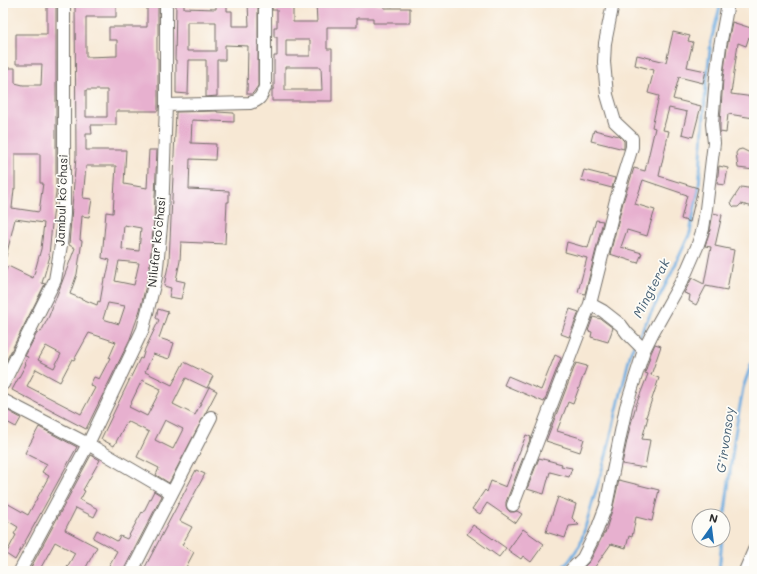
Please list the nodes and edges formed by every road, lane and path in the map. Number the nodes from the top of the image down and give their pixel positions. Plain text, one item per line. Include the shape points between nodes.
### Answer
1 (64, 3) edge
2 (166, 3) edge
3 (265, 3) edge
4 (613, 3) edge
5 (728, 3) edge
6 (166, 105) junction
7 (590, 304) junction
8 (641, 347) junction
9 (3, 384) edge
10 (3, 400) edge
11 (211, 417) dead end
12 (88, 444) junction
13 (172, 493) junction
14 (513, 505) dead end
15 (754, 550) edge
16 (20, 571) edge
17 (132, 571) edge
18 (570, 571) edge
19 (745, 571) edge

1 - 9 street, Jambul koʻchasi via 64,214 61,245 55,280
2 - 6 street, Nilufar koʻchasi
3 - 6 street via 265,87 258,101
4 - 7 street via 605,43 607,94 615,122 632,138 632,148
5 - 8 street via 716,77 712,124 714,143 703,229 684,277 653,332
6 - 12 street, Nilufar koʻchasi via 162,216 156,277 143,329
7 - 8 street via 621,325
7 - 14 street
8 - 18 street via 606,506 584,558
10 - 12 street
11 - 13 street
12 - 13 street
12 - 16 street, Nilufar koʻchasi
13 - 17 street
15 - 19 street

